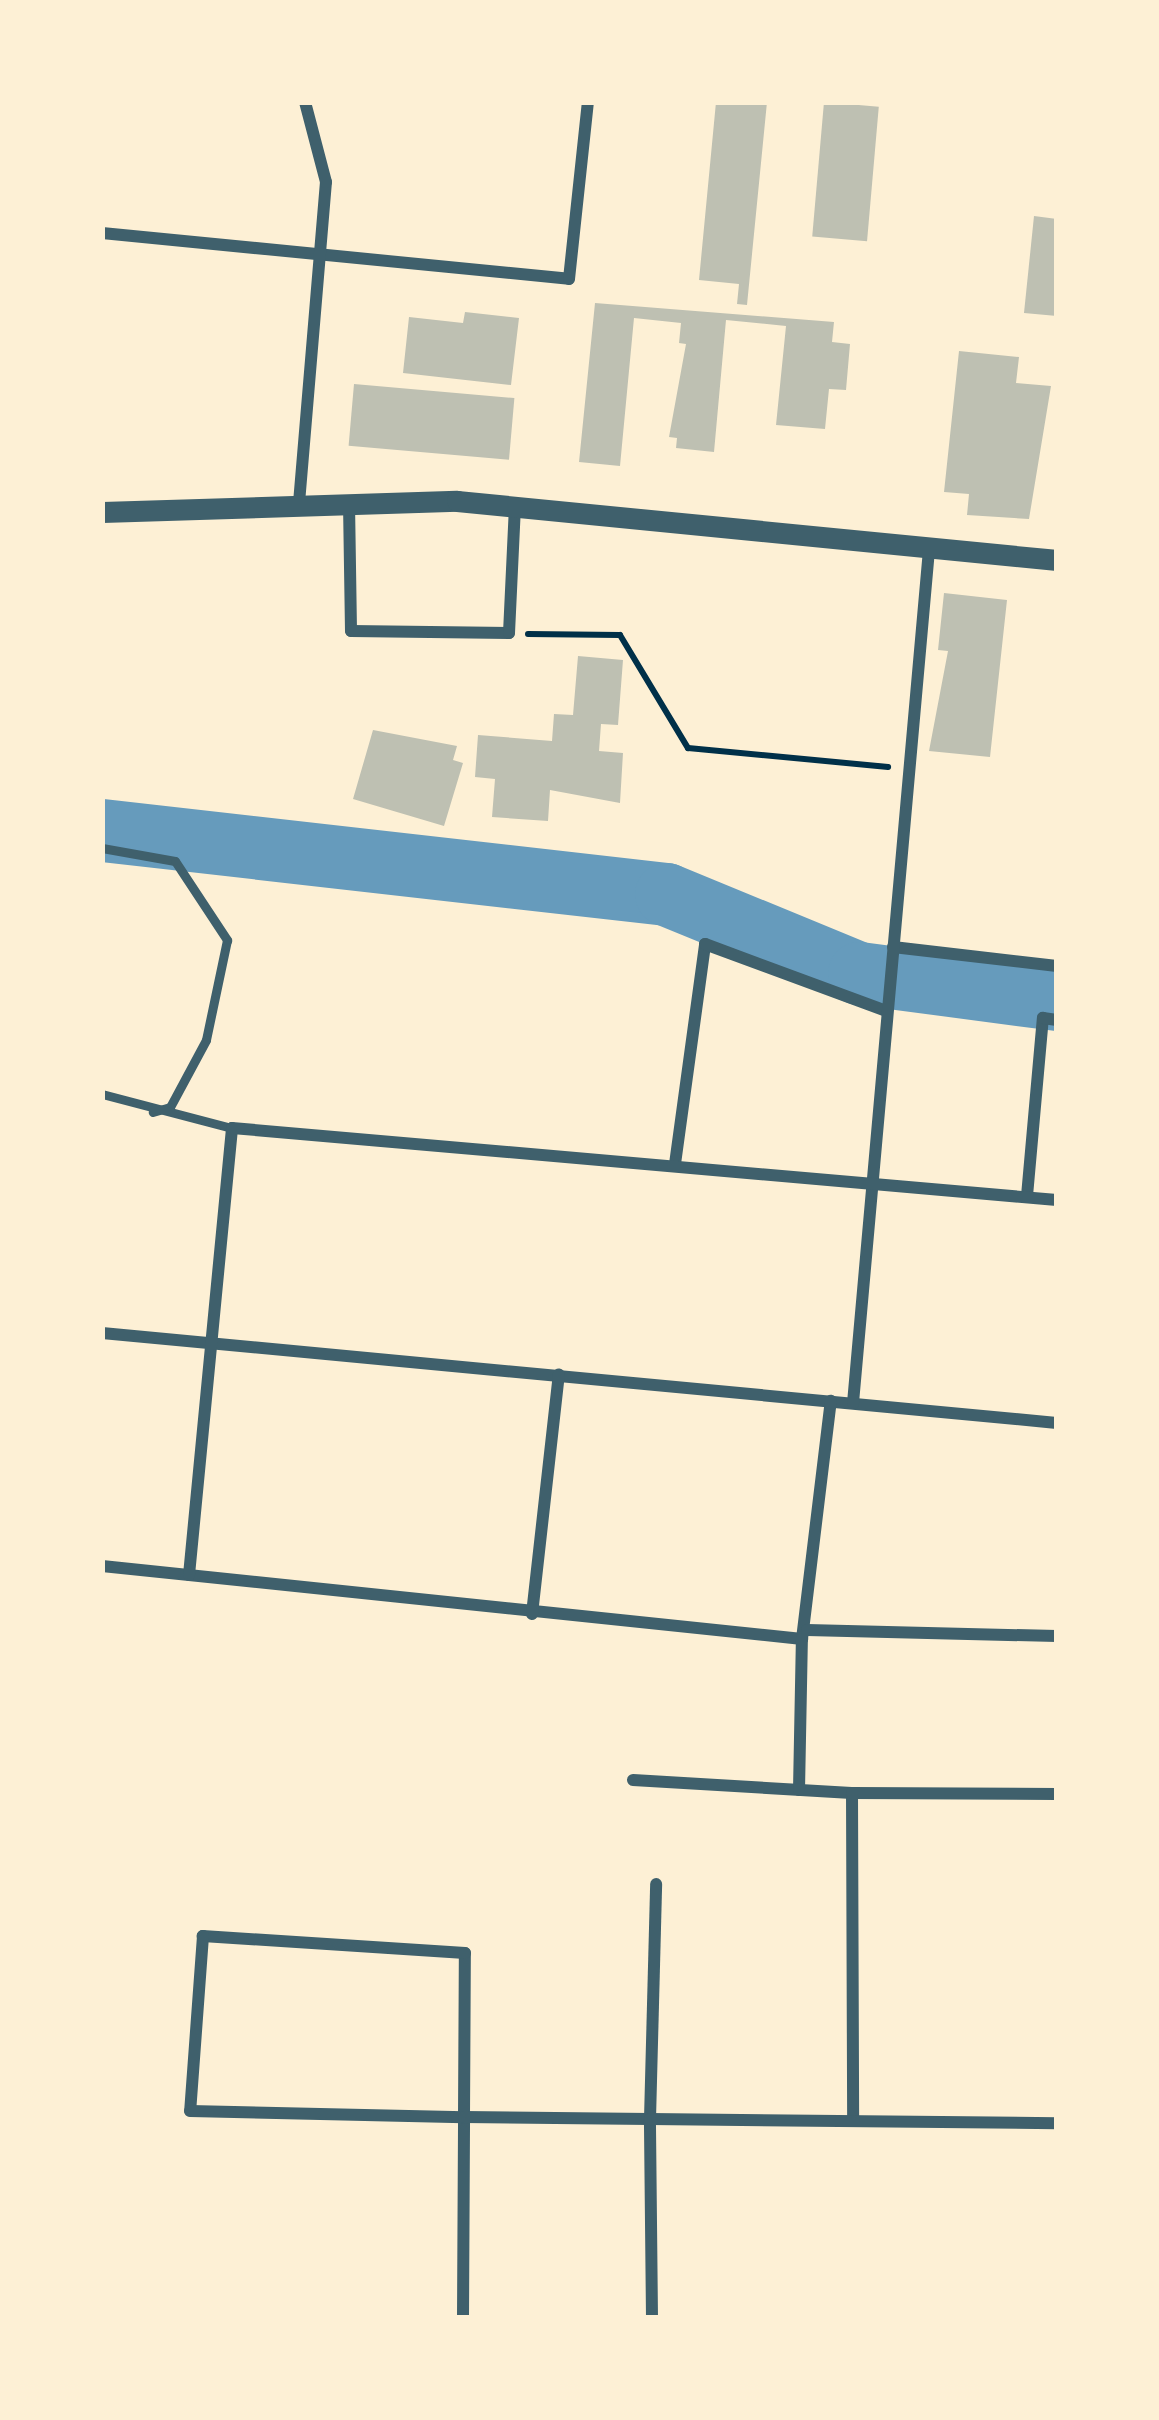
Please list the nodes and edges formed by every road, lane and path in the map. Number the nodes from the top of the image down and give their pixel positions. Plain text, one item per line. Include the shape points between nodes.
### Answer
1 (305, 102) edge
2 (588, 102) edge
3 (102, 233) edge
4 (324, 253) junction
5 (299, 503) junction
6 (349, 503) junction
7 (515, 507) junction
8 (102, 512) edge
9 (928, 549) junction
10 (1057, 560) edge
11 (509, 633) junction
12 (909, 770) junction
13 (102, 848) edge
14 (892, 954) junction
15 (1057, 966) edge
16 (886, 1011) junction
17 (1057, 1020) edge
18 (102, 1094) edge
19 (153, 1112) junction
20 (232, 1128) junction
21 (675, 1164) junction
22 (872, 1180) junction
23 (1027, 1196) junction
24 (1057, 1200) edge
25 (102, 1333) edge
26 (214, 1344) junction
27 (559, 1375) junction
28 (831, 1400) junction
29 (853, 1403) junction
30 (1057, 1423) edge
31 (102, 1566) edge
32 (189, 1575) junction
33 (532, 1614) junction
34 (805, 1634) junction
35 (1057, 1636) edge
36 (632, 1780) dead end
37 (799, 1790) junction
38 (852, 1793) junction
39 (1057, 1794) edge
40 (656, 1884) dead end
41 (464, 2117) junction
42 (650, 2119) junction
43 (853, 2121) junction
44 (1057, 2123) edge
45 (463, 2318) edge
46 (652, 2318) edge

1 - 4 street via 326,182
2 - 4 street via 569,279
3 - 4 street
4 - 5 street
5 - 6 street
5 - 8 street
6 - 7 street
6 - 11 street via 351,631
7 - 9 street
7 - 11 street
9 - 10 street
9 - 12 street
11 - 12 path via 620,635 688,748
12 - 14 street
13 - 19 lane via 175,861 227,940 206,1040 170,1107
14 - 15 street
14 - 16 street
16 - 21 street via 705,944
16 - 22 street
17 - 23 street via 1043,1018
18 - 19 lane
19 - 20 lane
20 - 21 street
20 - 26 street
21 - 22 street
22 - 23 street
22 - 29 street
23 - 24 street
25 - 26 street
26 - 27 street
26 - 32 street
27 - 28 street
27 - 33 street
28 - 29 street
28 - 34 street
29 - 30 street
31 - 32 street
32 - 33 street
33 - 34 street
34 - 35 street
34 - 37 street
36 - 37 street
37 - 38 street
38 - 39 street
38 - 43 street
40 - 42 street
41 - 41 street via 465,1953 203,1936 190,2111
41 - 42 street
41 - 45 street
42 - 43 street
42 - 46 street
43 - 44 street

